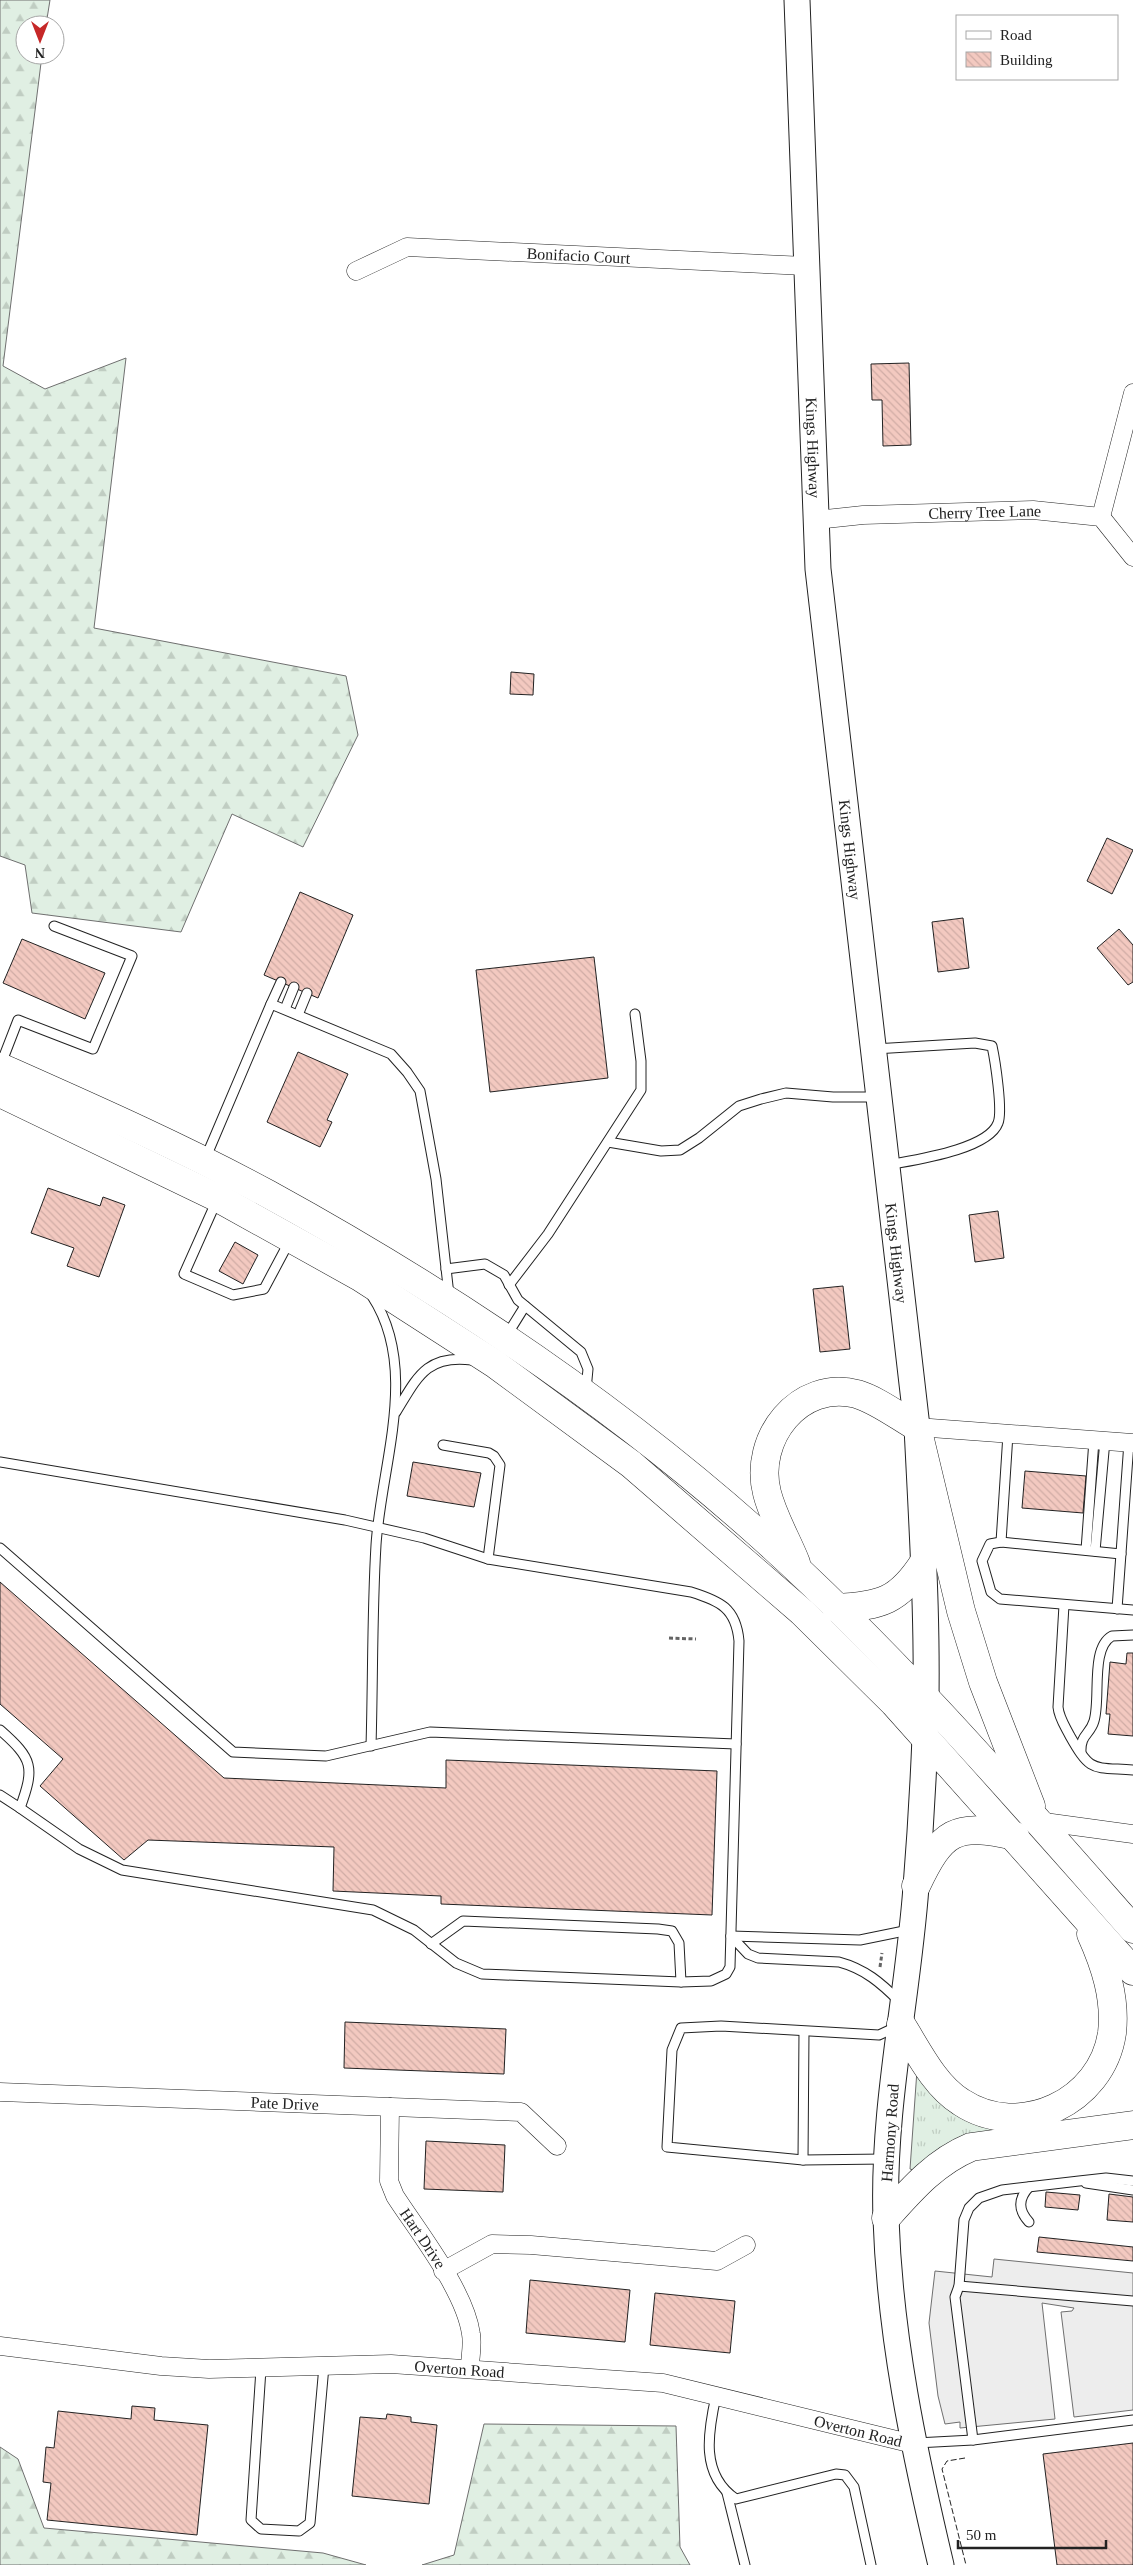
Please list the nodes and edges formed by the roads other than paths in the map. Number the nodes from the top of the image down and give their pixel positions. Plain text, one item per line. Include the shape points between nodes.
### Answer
1 (796, 0) edge
2 (806, 266) junction
3 (356, 271) dead end
4 (1133, 393) edge
5 (1101, 517) junction
6 (816, 520) junction
7 (1133, 557) edge
8 (54, 926) dead end
9 (281, 982) dead end
10 (294, 988) dead end
11 (307, 993) dead end
12 (272, 1004) junction
13 (285, 1009) junction
14 (635, 1014) dead end
15 (298, 1015) junction
16 (874, 1049) junction
17 (0, 1067) edge
18 (880, 1097) junction
19 (3, 1099) edge
20 (608, 1142) junction
21 (888, 1165) junction
22 (198, 1173) junction
23 (218, 1198) junction
24 (292, 1237) junction
25 (446, 1269) junction
26 (360, 1277) junction
27 (509, 1284) junction
28 (450, 1300) junction
29 (525, 1306) junction
30 (506, 1338) junction
31 (495, 1364) junction
32 (586, 1395) junction
33 (395, 1412) junction
34 (917, 1427) junction
35 (1008, 1434) junction
36 (1100, 1440) junction
37 (1131, 1443) edge
38 (443, 1445) dead end
39 (0, 1462) edge
40 (378, 1526) junction
41 (1001, 1542) junction
42 (0, 1548) edge
43 (1090, 1550) junction
44 (1121, 1554) junction
45 (488, 1559) junction
46 (924, 1562) junction
47 (801, 1574) junction
48 (1064, 1604) junction
49 (836, 1608) junction
50 (1117, 1609) junction
51 (1133, 1610) edge
52 (1133, 1635) edge
53 (925, 1698) junction
54 (0, 1730) edge
55 (925, 1738) junction
56 (736, 1744) junction
57 (371, 1746) junction
58 (1084, 1760) junction
59 (1133, 1770) edge
60 (0, 1795) edge
61 (20, 1808) junction
62 (1037, 1821) junction
63 (1133, 1834) edge
64 (1015, 1836) junction
65 (916, 1886) junction
66 (1080, 1912) junction
67 (912, 1929) junction
68 (1133, 1929) edge
69 (731, 1936) junction
70 (431, 1944) junction
71 (1133, 1971) edge
72 (680, 1982) junction
73 (902, 2015) junction
74 (804, 2032) junction
75 (0, 2092) edge
76 (390, 2107) junction
77 (1133, 2125) edge
78 (557, 2146) dead end
79 (886, 2159) junction
80 (803, 2160) junction
81 (1133, 2180) edge
82 (1079, 2181) junction
83 (1029, 2187) junction
84 (1133, 2190) edge
85 (886, 2218) junction
86 (1029, 2222) dead end
87 (746, 2245) dead end
88 (443, 2271) junction
89 (959, 2286) junction
90 (1133, 2301) edge
91 (0, 2346) edge
92 (324, 2366) junction
93 (470, 2368) junction
94 (261, 2369) junction
95 (716, 2396) junction
96 (1133, 2420) edge
97 (973, 2440) junction
98 (913, 2444) junction
99 (727, 2494) junction
100 (745, 2565) edge
101 (871, 2565) edge
102 (941, 2565) edge

1 - 2 street, Kings Highway
2 - 3 street, Bonifacio Court via 408,247
2 - 6 street, Kings Highway
4 - 5 street
5 - 6 street, Cherry Tree Lane via 1033,510 863,515
5 - 7 street
6 - 16 street, Kings Highway via 824,630
8 - 17 lane via 132,956 93,1050 18,1020
9 - 12 lane
10 - 13 lane
11 - 15 lane
12 - 13 lane
12 - 22 lane
13 - 15 lane
14 - 20 lane via 641,1090
15 - 25 lane via 391,1054 420,1091 436,1179
16 - 18 street, Kings Highway
16 - 21 lane via 975,1043 992,1046 996,1067 998,1123 992,1132 952,1152
17 - 22 highway
18 - 20 lane via 786,1093 761,1099 740,1106 680,1150 661,1151
18 - 21 street, Kings Highway
19 - 22 highway
20 - 27 lane via 548,1234
21 - 34 street, Kings Highway
22 - 23 highway
22 - 28 highway via 268,1194
23 - 24 highway
23 - 24 lane via 184,1274 233,1295 264,1289
24 - 26 highway
25 - 27 lane via 485,1264 504,1275
25 - 28 lane
26 - 31 highway
26 - 33 lane via 380,1308 391,1336
27 - 29 lane
28 - 30 highway
29 - 30 lane
29 - 32 lane via 581,1352 588,1369
30 - 32 highway
31 - 33 lane via 449,1359 435,1363 418,1376
31 - 55 highway via 631,1464 802,1612
32 - 47 highway via 760,1535
33 - 40 lane
34 - 35 street
34 - 46 street, Kings Highway
34 - 47 highway via 862,1396 839,1392 824,1393 806,1400 791,1410 778,1425 770,1441 764,1468 767,1492
34 - 62 highway via 961,1611
35 - 36 street
35 - 41 lane
36 - 37 street
36 - 43 lane
37 - 44 lane
38 - 45 lane via 489,1453 500,1465
39 - 40 lane
40 - 45 lane
40 - 57 lane
41 - 43 lane
41 - 48 lane via 990,1544 982,1561 995,1597
42 - 57 lane via 233,1752 326,1756
43 - 44 lane
44 - 50 lane
45 - 56 lane via 691,1592 720,1602 738,1629
46 - 49 highway via 908,1585 891,1599 876,1604
46 - 53 street, Kings Highway
47 - 49 highway
48 - 50 lane
48 - 58 lane via 1058,1713
49 - 53 highway
50 - 51 lane
52 - 58 lane via 1112,1636 1102,1646 1094,1721 1082,1740
53 - 55 street, Harmony Road
53 - 62 highway
54 - 61 lane via 28,1760 28,1787
55 - 64 highway
55 - 65 street, Harmony Road
56 - 57 lane via 430,1732
56 - 69 lane
58 - 59 lane via 1097,1768
60 - 61 lane
61 - 70 lane via 79,1849 122,1870 373,1910 414,1930
62 - 63 street
62 - 68 highway
64 - 65 highway via 975,1829 951,1837 931,1855
64 - 66 highway
65 - 67 street, Harmony Road
66 - 71 highway
66 - 73 highway via 1108,1978 1112,2031 1104,2062 1092,2080 1060,2107 1040,2115 1018,2118 981,2113 960,2102 940,2084
67 - 69 lane via 860,1940
67 - 73 street, Harmony Road
69 - 72 lane via 730,1967 726,1974 711,1981
69 - 73 lane via 748,1954 758,1958 851,1965 879,1981
70 - 72 lane via 456,1963 482,1974
70 - 72 lane via 463,1921 658,1929 672,1932 679,1943
73 - 74 lane via 879,2035
73 - 79 street, Harmony Road
74 - 80 lane
74 - 80 lane via 721,2026 681,2028 672,2050 668,2148
75 - 76 street, Pate Drive
76 - 78 street, Pate Drive via 521,2112
76 - 88 street, Hart Drive via 389,2181 395,2196
77 - 85 highway via 971,2147 953,2155 921,2180
79 - 80 lane
79 - 85 street, Harmony Road
81 - 82 lane
82 - 83 lane
82 - 84 lane
83 - 86 lane via 1020,2205
83 - 89 lane via 994,2192 979,2198 969,2208 964,2220
85 - 98 street, Harmony Road via 898,2353
87 - 88 street via 717,2261 492,2244
88 - 93 street, Hart Drive via 465,2311 472,2335
89 - 90 lane
89 - 97 lane via 955,2297
91 - 94 street, Overton Road via 161,2366
92 - 93 street, Overton Road via 391,2364
92 - 94 street, Overton Road
92 - 94 lane via 310,2523 299,2530 261,2529 251,2520
93 - 95 street, Overton Road via 663,2383
95 - 98 street, Overton Road
95 - 99 lane via 707,2448 709,2459
96 - 97 lane
97 - 98 lane
98 - 102 street, Harmony Road
99 - 100 lane
99 - 101 lane via 736,2499 836,2474 845,2475 854,2487

